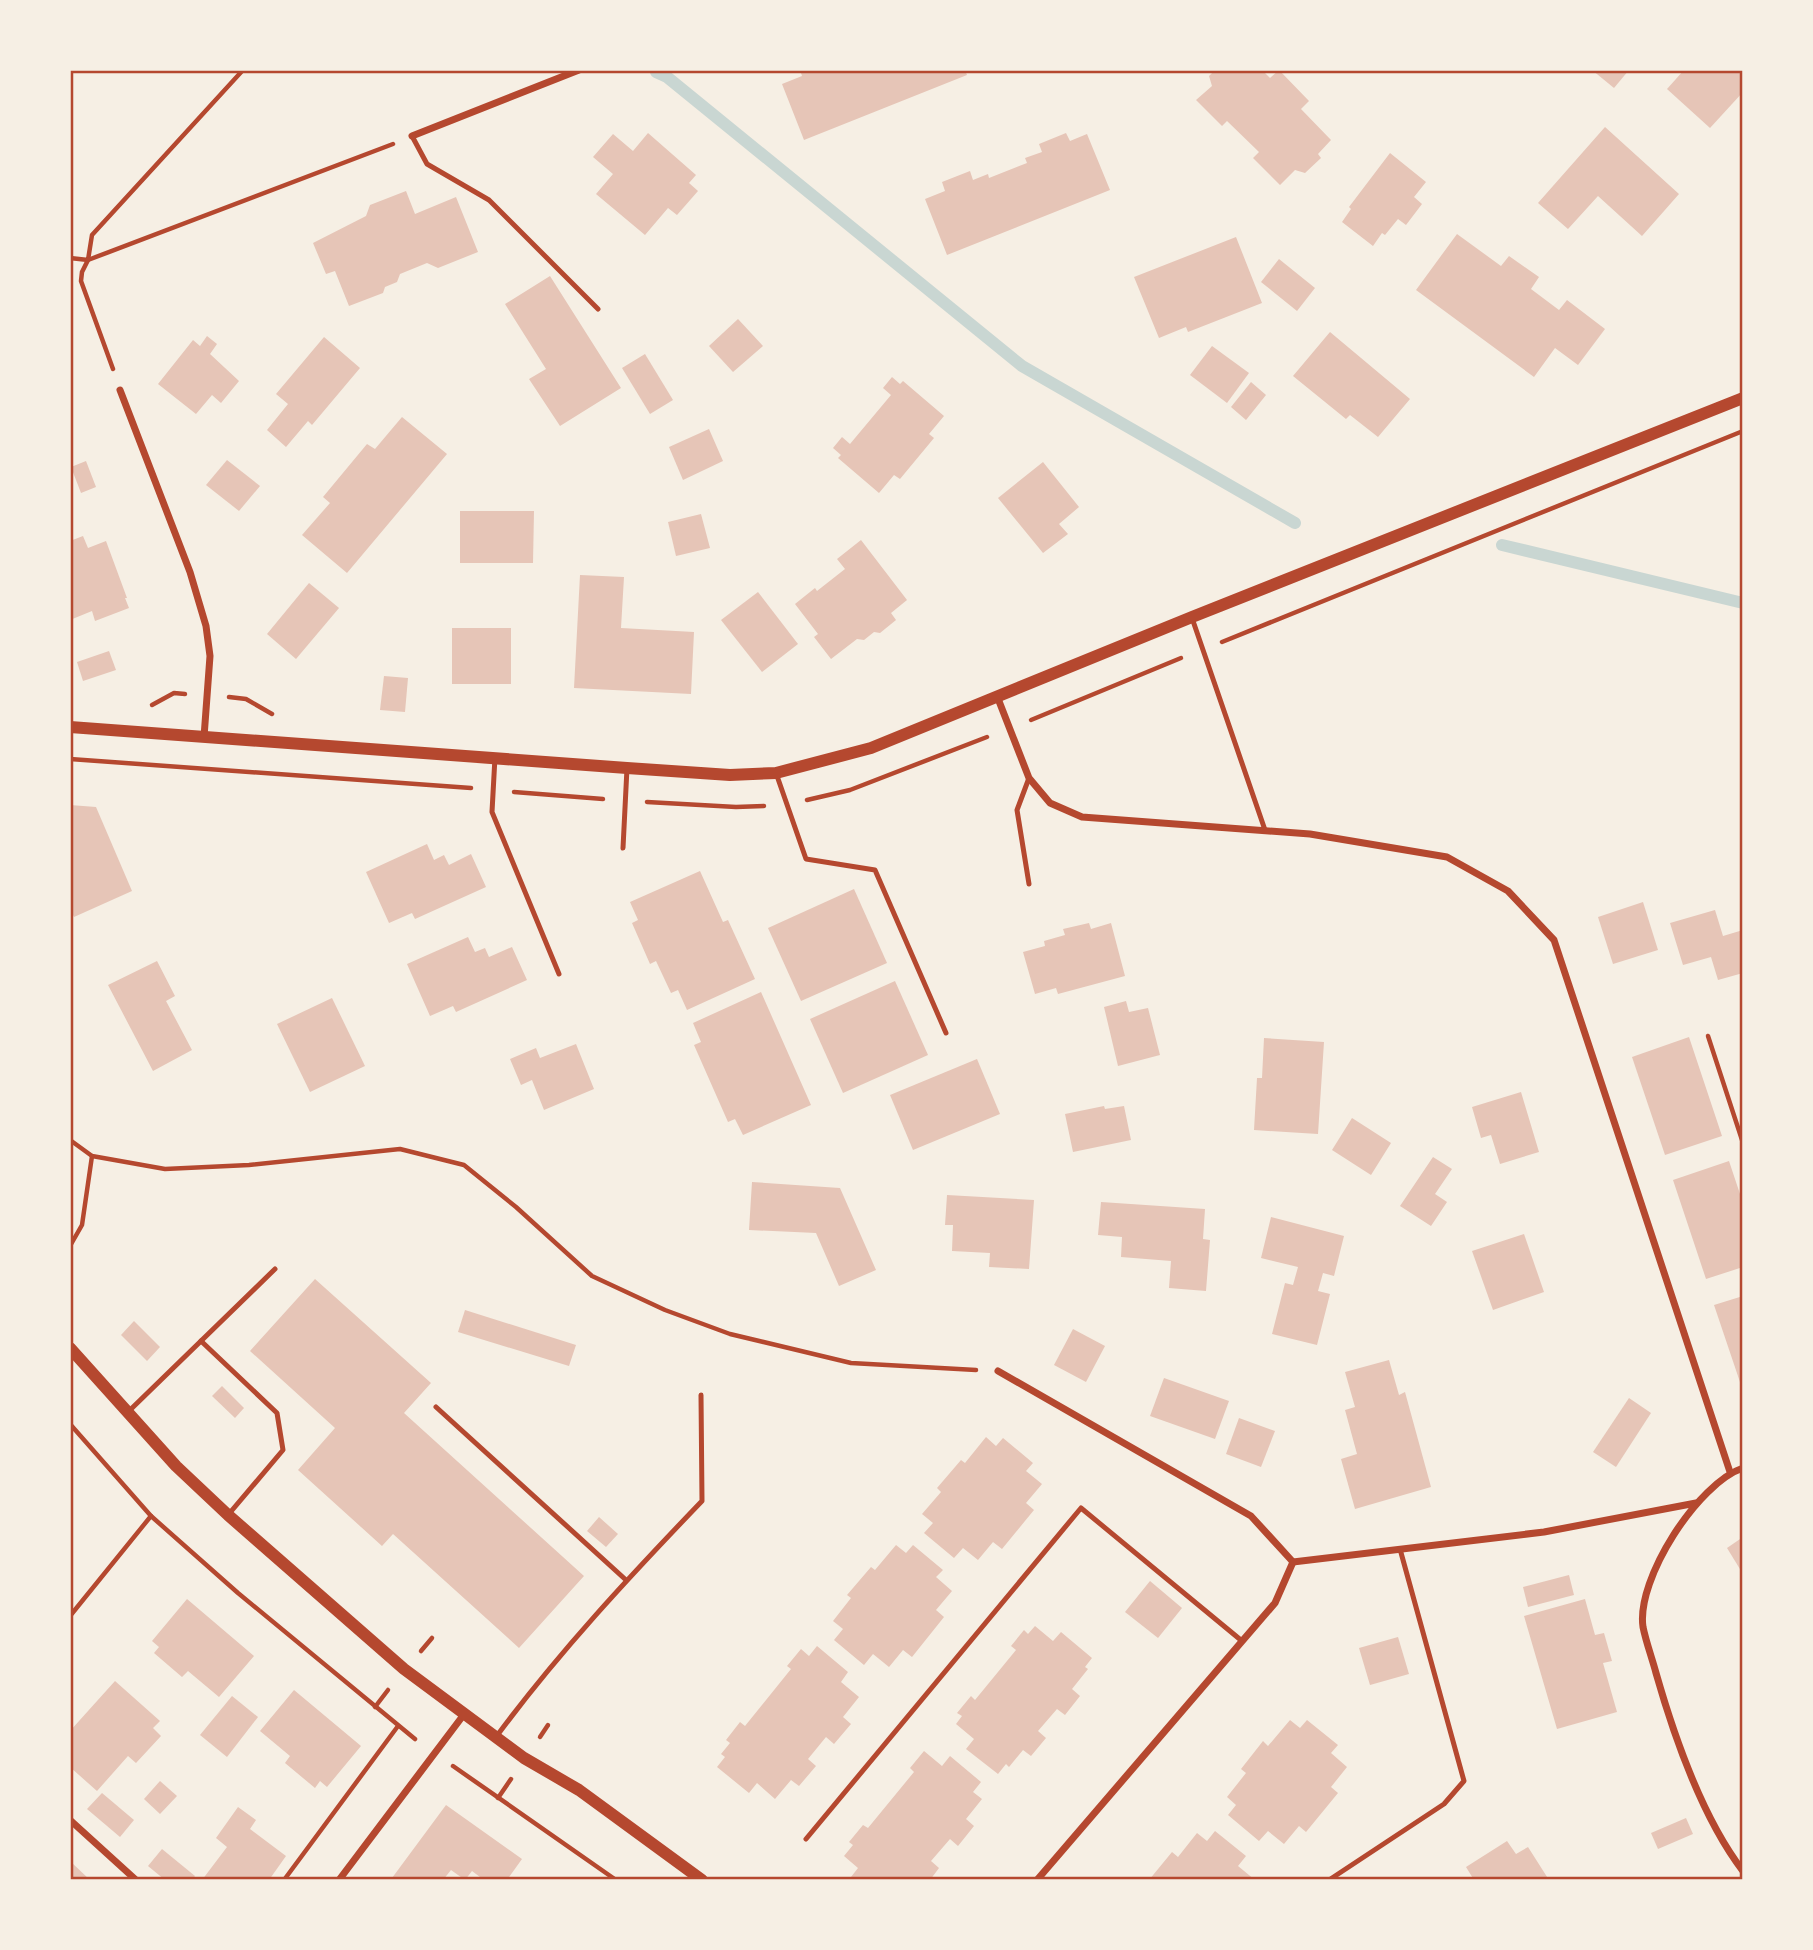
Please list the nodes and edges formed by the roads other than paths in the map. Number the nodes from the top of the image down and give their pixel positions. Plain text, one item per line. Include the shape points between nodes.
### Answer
1 (579, 70) edge
2 (412, 136) joint
3 (598, 309) dead end
4 (120, 390) road end
5 (1743, 398) edge
6 (1192, 617) junction
7 (997, 696) junction
8 (70, 727) edge
9 (204, 737) junction
10 (495, 757) junction
11 (627, 768) junction
12 (776, 773) junction
13 (1029, 778) junction
14 (1265, 830) junction
15 (623, 848) dead end
16 (1029, 884) dead end
17 (559, 974) dead end
18 (946, 1032) dead end
19 (275, 1269) dead end
20 (201, 1340) junction
21 (70, 1348) edge
22 (998, 1371) road end
23 (701, 1395) dead end
24 (436, 1407) dead end
25 (127, 1413) junction
26 (1743, 1468) edge
27 (1730, 1472) junction
28 (1696, 1503) junction
29 (228, 1515) junction
30 (1400, 1549) junction
31 (1293, 1562) junction
32 (626, 1580) junction
33 (1242, 1642) junction
34 (465, 1713) junction
35 (496, 1737) junction
36 (70, 1820) edge
37 (806, 1839) dead end
38 (1743, 1871) edge
39 (136, 1880) edge
40 (340, 1880) edge
41 (702, 1880) edge
42 (1037, 1880) edge
43 (1329, 1880) edge

1 - 2 street
2 - 3 lane via 427,164 489,200
4 - 9 street via 206,626 210,656
5 - 6 street
6 - 7 street
6 - 14 lane
7 - 12 street via 871,748
7 - 13 street
8 - 9 street
9 - 10 street
10 - 11 street
10 - 17 lane via 492,813
11 - 12 street via 730,775
11 - 15 lane
12 - 18 lane via 806,859 875,870
13 - 14 street via 1050,803 1082,817
13 - 16 lane via 1017,810
14 - 27 street via 1447,857 1508,891 1554,940
19 - 20 lane
20 - 25 lane
20 - 29 lane via 277,1413 283,1450
21 - 25 street
22 - 31 street via 1251,1516
23 - 32 lane via 702,1501
24 - 32 lane
25 - 29 street
26 - 27 street
27 - 28 street
28 - 30 street via 1544,1532
28 - 38 street via 1670,1541 1648,1587 1643,1624 1664,1701 1703,1801
29 - 34 street via 404,1669
30 - 31 street
30 - 43 lane via 1464,1781 1444,1804
31 - 33 street via 1275,1603
32 - 35 lane
33 - 37 lane via 1081,1508
33 - 42 street
34 - 35 street
34 - 40 street
35 - 41 street via 579,1790
36 - 39 street

